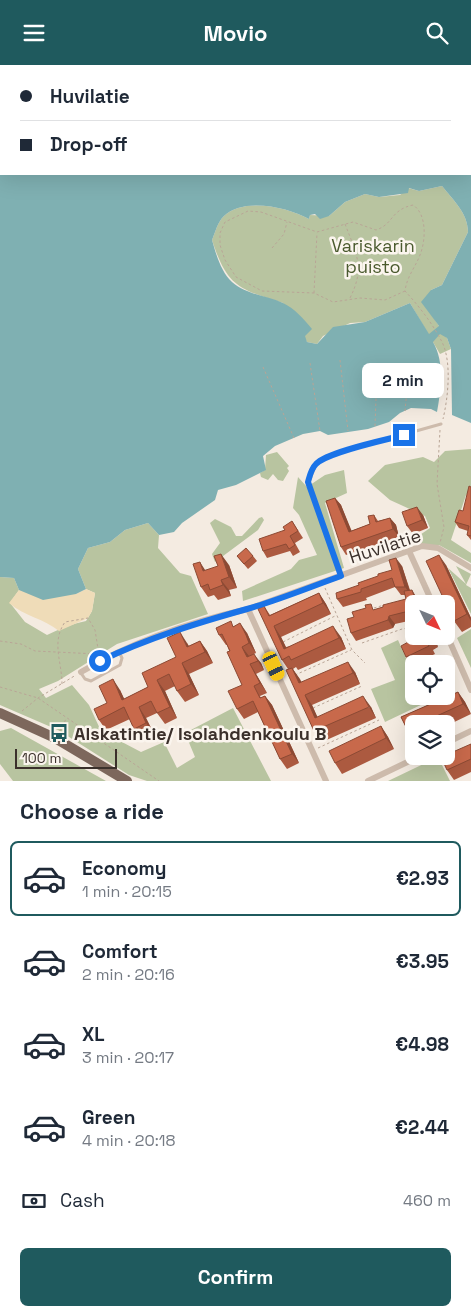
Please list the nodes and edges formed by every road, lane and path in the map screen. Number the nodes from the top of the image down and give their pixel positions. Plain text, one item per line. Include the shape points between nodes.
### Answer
1 (288, 221) junction
2 (345, 223) junction
3 (317, 232) junction
4 (272, 248) dead end
5 (405, 291) junction
6 (314, 293) junction
7 (349, 299) junction
8 (340, 360) dead end
9 (310, 363) dead end
10 (263, 367) dead end
11 (409, 369) dead end
12 (376, 372) dead end
13 (405, 411) dead end
14 (441, 424) junction
15 (375, 426) dead end
16 (320, 431) dead end
17 (348, 431) dead end
18 (294, 438) dead end
19 (438, 548) junction
20 (410, 551) junction
21 (471, 569) edge
22 (341, 576) junction
23 (323, 583) junction
24 (429, 595) edge
25 (387, 604) edge
26 (248, 609) junction
27 (369, 609) edge
28 (336, 615) junction
29 (405, 628) edge
30 (0, 641) edge
31 (279, 643) edge
32 (362, 643) dead end
33 (451, 645) edge
34 (352, 650) junction
35 (119, 652) junction
36 (57, 653) junction
37 (365, 663) dead end
38 (81, 673) junction
39 (294, 676) edge
40 (62, 684) junction
41 (362, 686) dead end
42 (0, 687) edge
43 (471, 690) edge
44 (38, 697) junction
45 (310, 709) edge
46 (22, 711) dead end
47 (0, 713) edge
48 (67, 719) junction
49 (378, 720) dead end
50 (471, 731) edge
51 (58, 733) dead end
52 (455, 739) edge
53 (313, 751) junction
54 (405, 763) edge
55 (123, 780) edge
56 (159, 781) edge
57 (326, 781) edge
58 (368, 781) edge

1 - 3 path
1 - 4 path via 284,234
1 - 6 path via 248,211 232,217 220,233 225,260 236,277 262,291
2 - 3 path
2 - 5 path via 353,222 376,230 386,225 401,207 413,205 420,209 423,215 422,246
2 - 7 path via 360,269 358,282
3 - 6 path
5 - 7 path via 385,300
5 - 14 path via 442,342 445,353 447,378
6 - 7 path via 333,302
8 - 17 path
9 - 16 path
10 - 18 path
11 - 13 path
12 - 15 path
14 - 19 path via 437,484 444,527
14 - 22 lane via 327,457 316,464 308,482
19 - 20 street, Huvilatie via 422,547
19 - 21 street, Huvilatie
20 - 22 street, Huvilatie
20 - 24 street
22 - 23 street, Huvilatie
23 - 26 street, Huvilatie
23 - 28 path
25 - 27 path
26 - 35 street, Huvilatie via 196,622
26 - 53 street
28 - 31 path
28 - 34 path
29 - 32 path
30 - 36 path via 21,644 35,651
33 - 43 street
34 - 37 path
34 - 39 path
35 - 38 street, Huvilatie
35 - 38 lane via 122,658 120,665 91,681
36 - 36 path via 59,631 65,622 88,618 95,630 98,654
36 - 40 path
38 - 40 path
40 - 44 path
41 - 45 path
42 - 44 path
44 - 46 path
44 - 48 path
47 - 55 main road via 63,743
48 - 51 path
48 - 56 path
49 - 53 path
50 - 52 street
53 - 57 street
54 - 58 street

